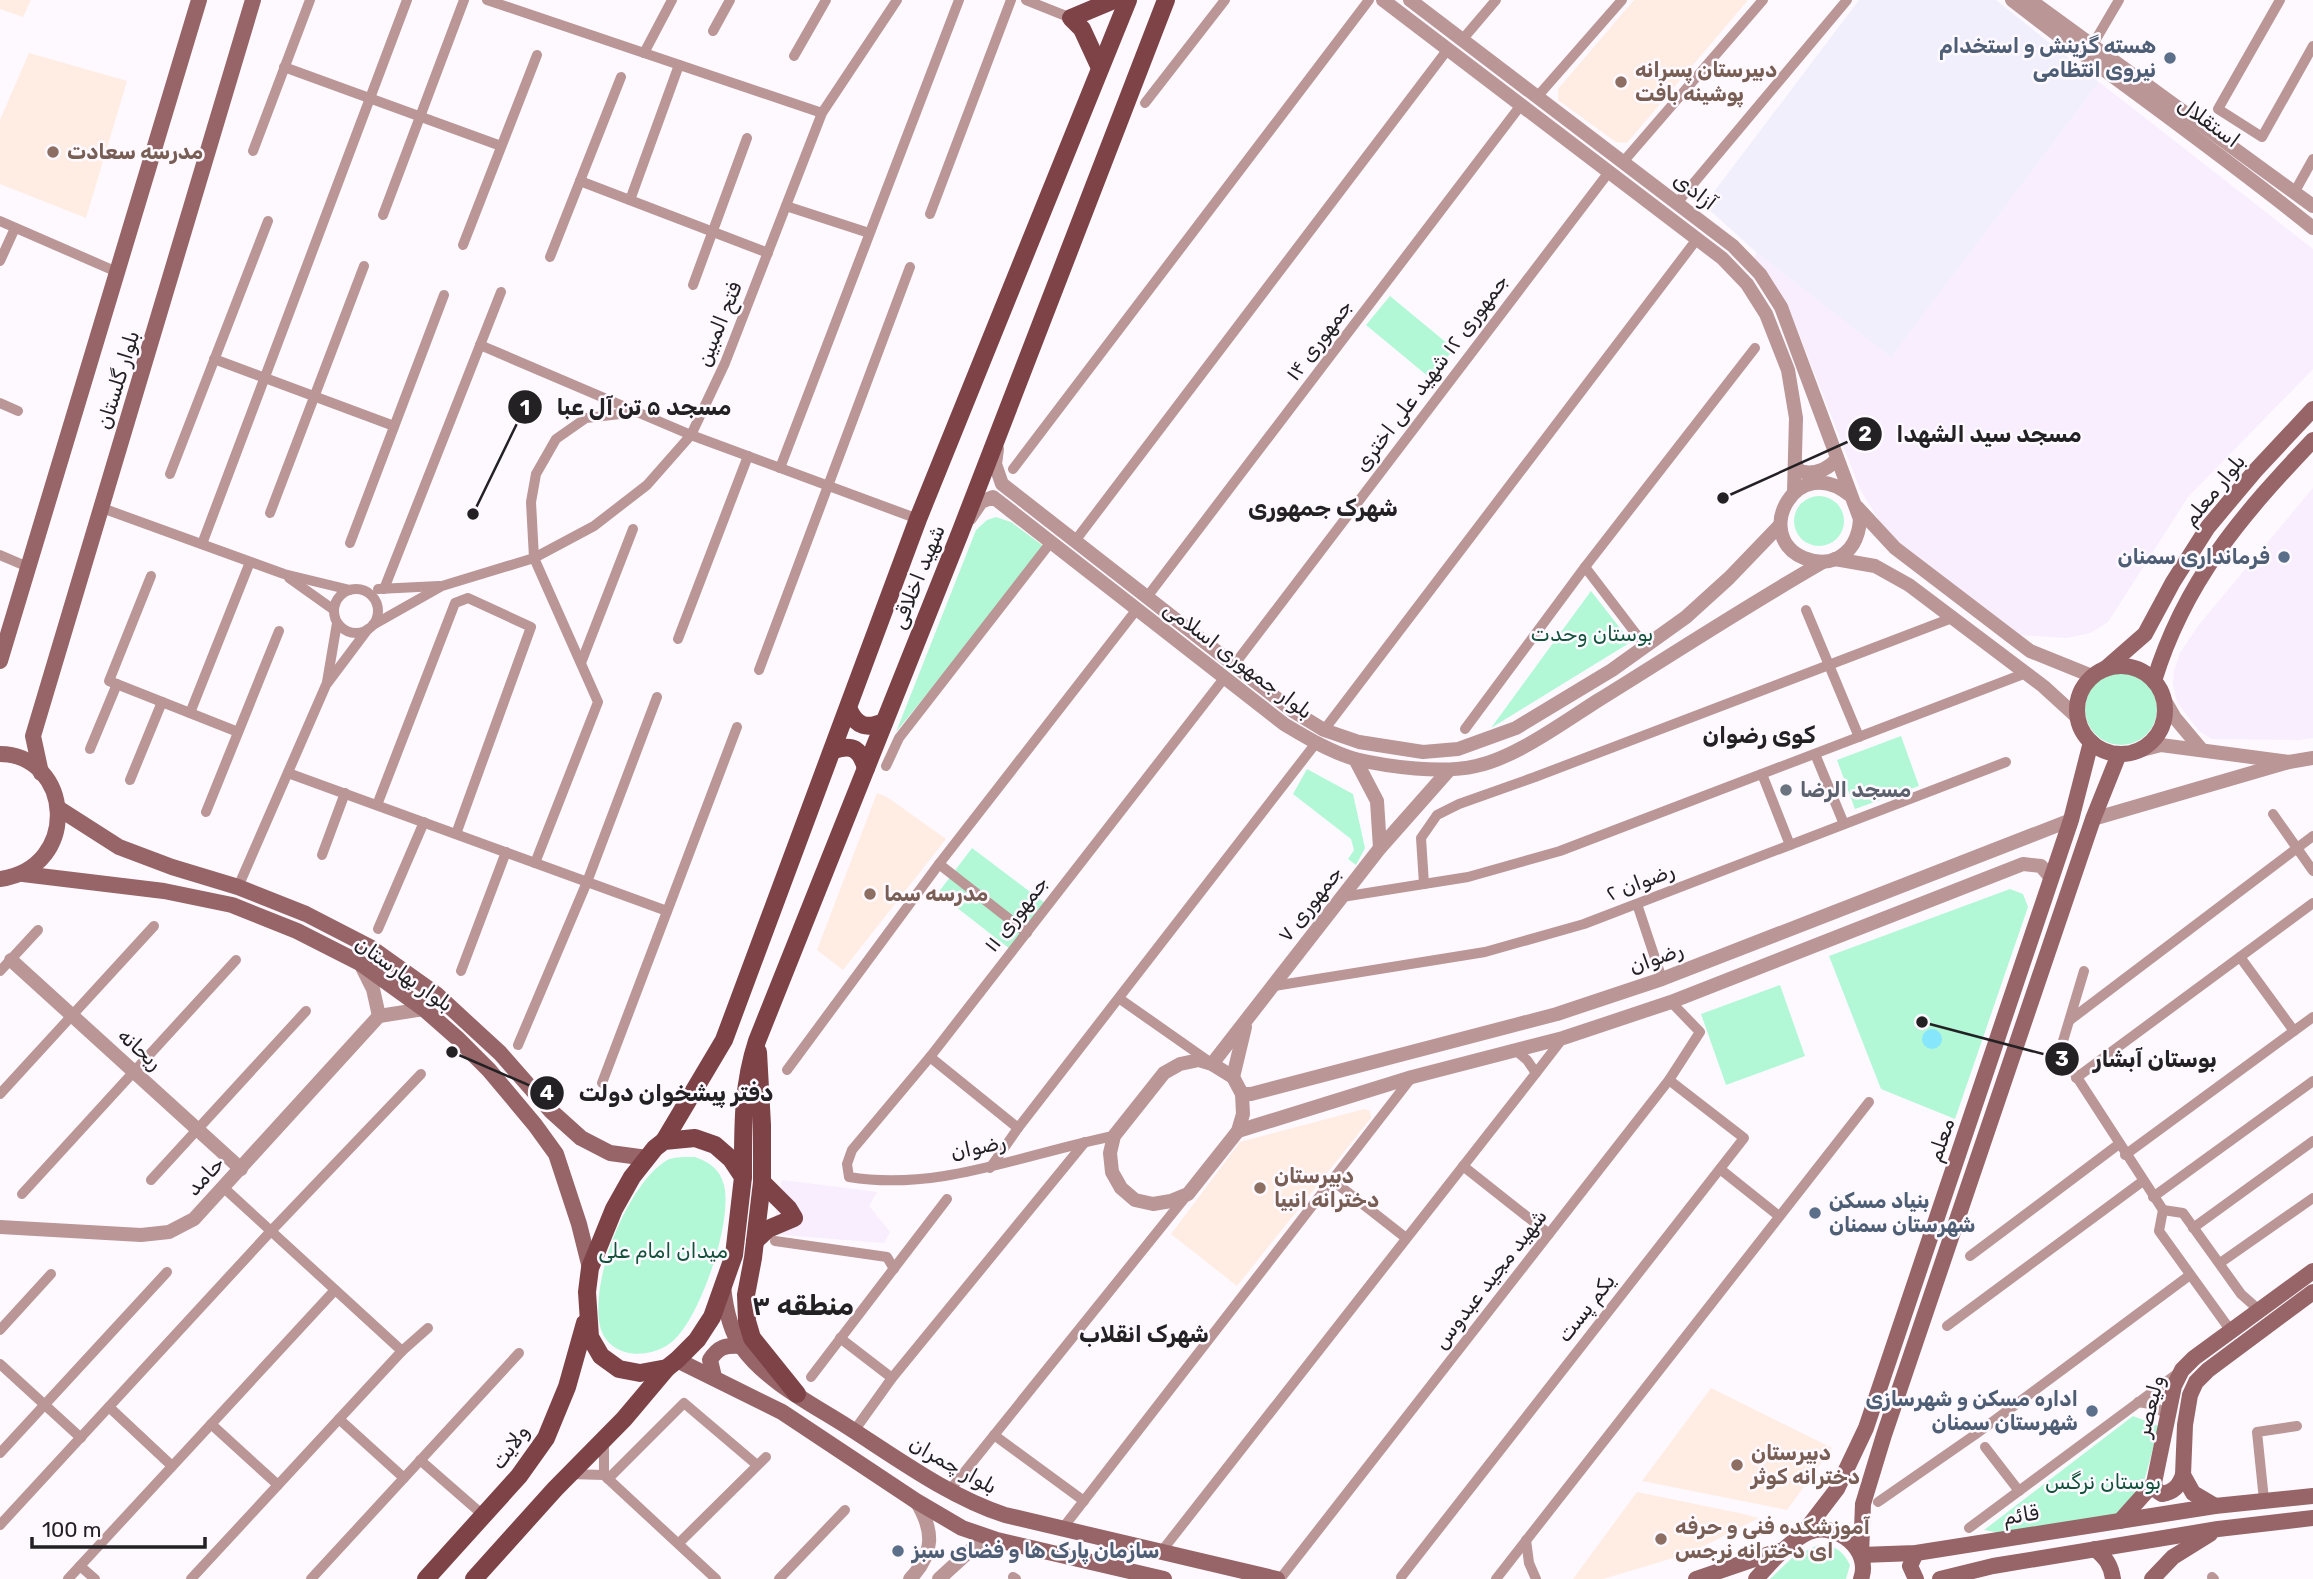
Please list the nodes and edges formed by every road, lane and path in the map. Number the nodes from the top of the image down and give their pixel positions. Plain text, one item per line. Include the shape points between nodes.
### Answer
1 (199, 0) edge
2 (253, 0) edge
3 (310, 0) edge
4 (407, 0) edge
5 (464, 0) edge
6 (487, 0) edge
7 (672, 0) edge
8 (730, 0) edge
9 (826, 0) edge
10 (897, 0) edge
11 (959, 0) edge
12 (1011, 0) edge
13 (1026, 0) edge
14 (1114, 0) edge
15 (1128, 0) edge
16 (1166, 0) edge
17 (1225, 0) edge
18 (1369, 0) edge
19 (1383, 0) edge
20 (1410, 0) edge
21 (1496, 0) edge
22 (1622, 0) edge
23 (1763, 0) edge
24 (1847, 0) edge
25 (2012, 0) edge
26 (2030, 0) edge
27 (2119, 0) edge
28 (2280, 0) edge
29 (1071, 18) junction
30 (713, 31) dead end
31 (1462, 40) junction
32 (2092, 46) junction
33 (2313, 46) edge
34 (1448, 49) junction
35 (644, 53) junction
36 (537, 55) dead end
37 (794, 56) dead end
38 (679, 65) junction
39 (284, 67) junction
40 (1100, 68) junction
41 (1500, 69) junction
42 (621, 77) dead end
43 (1491, 82) junction
44 (1537, 97) junction
45 (370, 98) junction
46 (1145, 103) dead end
47 (1521, 105) junction
48 (822, 113) junction
49 (421, 117) junction
50 (747, 138) dead end
51 (501, 146) junction
52 (253, 151) dead end
53 (2313, 159) edge
54 (1623, 162) junction
55 (1609, 172) junction
56 (580, 181) junction
57 (2294, 193) junction
58 (630, 200) junction
59 (1677, 203) junction
60 (786, 206) junction
61 (2313, 206) edge
62 (930, 214) dead end
63 (383, 215) dead end
64 (0, 221) edge
65 (268, 221) dead end
66 (15, 228) junction
67 (2313, 228) edge
68 (713, 231) junction
69 (869, 233) junction
70 (1697, 239) junction
71 (463, 246) dead end
72 (768, 253) junction
73 (550, 257) dead end
74 (0, 261) edge
75 (364, 266) dead end
76 (910, 267) dead end
77 (117, 272) junction
78 (693, 285) dead end
79 (500, 292) dead end
80 (444, 295) dead end
81 (480, 345) junction
82 (1755, 348) dead end
83 (215, 359) junction
84 (264, 378) junction
85 (314, 397) junction
86 (0, 403) edge
87 (2313, 409) edge
88 (18, 411) dead end
89 (637, 412) junction
90 (394, 426) junction
91 (1000, 430) junction
92 (691, 435) junction
93 (2313, 440) edge
94 (748, 456) junction
95 (1837, 459) junction
96 (1795, 463) junction
97 (780, 468) junction
98 (1013, 469) dead end
99 (170, 474) dead end
100 (1002, 484) junction
101 (828, 486) junction
102 (1794, 492) junction
103 (993, 497) junction
104 (1854, 502) junction
105 (102, 508) junction
106 (270, 513) dead end
107 (919, 519) junction
108 (1780, 525) junction
109 (633, 529) dead end
110 (960, 534) junction
111 (1075, 541) junction
112 (1051, 542) junction
113 (350, 543) dead end
114 (202, 544) junction
115 (0, 555) edge
116 (534, 558) junction
117 (1829, 560) junction
118 (250, 562) junction
119 (28, 567) junction
120 (1585, 567) junction
121 (284, 574) junction
122 (151, 576) dead end
123 (442, 586) junction
124 (384, 589) junction
125 (350, 590) junction
126 (364, 590) junction
127 (1147, 597) junction
128 (1137, 609) junction
129 (334, 610) junction
130 (1806, 610) dead end
131 (1952, 618) junction
132 (337, 623) junction
133 (370, 627) junction
134 (279, 631) dead end
135 (2145, 634) junction
136 (678, 639) dead end
137 (1646, 647) junction
138 (2164, 649) junction
139 (0, 661) edge
140 (580, 663) junction
141 (1234, 665) junction
142 (1829, 665) junction
143 (759, 670) dead end
144 (1612, 670) junction
145 (2098, 672) junction
146 (2026, 673) junction
147 (1225, 677) junction
148 (2154, 681) junction
149 (113, 682) junction
150 (327, 685) junction
151 (1623, 685) junction
152 (657, 697) dead end
153 (2164, 699) junction
154 (162, 702) junction
155 (849, 710) junction
156 (190, 713) junction
157 (2077, 717) junction
158 (884, 722) junction
159 (737, 727) dead end
160 (1465, 729) dead end
161 (1324, 730) junction
162 (239, 732) junction
163 (1859, 737) junction
164 (2091, 742) junction
165 (1316, 743) junction
166 (2201, 749) junction
167 (90, 750) dead end
168 (834, 750) junction
169 (2126, 753) junction
170 (0, 754) edge
171 (1815, 754) junction
172 (2313, 758) edge
173 (1355, 759) junction
174 (2006, 762) dead end
175 (2289, 762) junction
176 (886, 766) dead end
177 (866, 768) junction
178 (1449, 770) junction
179 (288, 772) junction
180 (41, 773) junction
181 (1762, 774) junction
182 (130, 780) dead end
183 (345, 793) junction
184 (377, 805) junction
185 (58, 808) junction
186 (206, 812) dead end
187 (2273, 814) dead end
188 (2094, 819) junction
189 (2071, 820) junction
190 (424, 822) junction
191 (1844, 824) junction
192 (456, 834) junction
193 (2313, 836) edge
194 (1790, 845) junction
195 (1380, 848) junction
196 (2297, 848) junction
197 (506, 852) junction
198 (322, 855) dead end
199 (535, 863) junction
200 (939, 864) junction
201 (2313, 872) edge
202 (20, 875) junction
203 (2051, 878) junction
204 (0, 879) edge
205 (587, 882) junction
206 (1424, 884) junction
207 (0, 887) edge
208 (238, 887) junction
209 (1342, 897) junction
210 (2313, 903) edge
211 (1637, 904) junction
212 (667, 911) junction
213 (154, 926) dead end
214 (378, 929) dead end
215 (38, 930) dead end
216 (1027, 933) junction
217 (2240, 957) junction
218 (10, 960) junction
219 (236, 960) dead end
220 (360, 963) junction
221 (0, 971) edge
222 (461, 971) dead end
223 (2084, 971) dead end
224 (1662, 979) junction
225 (1273, 986) junction
226 (1119, 999) junction
227 (1671, 1002) junction
228 (424, 1009) junction
229 (306, 1012) dead end
230 (72, 1016) junction
231 (379, 1016) junction
232 (2313, 1017) edge
233 (1247, 1020) junction
234 (2070, 1020) junction
235 (2294, 1031) junction
236 (1563, 1038) junction
237 (757, 1041) junction
238 (518, 1045) dead end
239 (1515, 1050) junction
240 (930, 1057) junction
241 (1212, 1064) junction
242 (787, 1070) dead end
243 (134, 1072) junction
244 (1536, 1073) junction
245 (421, 1074) dead end
246 (1233, 1077) junction
247 (1412, 1077) junction
248 (2076, 1078) junction
249 (1670, 1080) junction
250 (2313, 1082) edge
251 (602, 1083) dead end
252 (0, 1094) edge
253 (1242, 1094) junction
254 (1869, 1102) dead end
255 (1018, 1128) junction
256 (197, 1130) junction
257 (1238, 1131) junction
258 (1114, 1136) junction
259 (2313, 1140) edge
260 (664, 1141) junction
261 (1084, 1142) junction
262 (2119, 1144) junction
263 (2125, 1155) junction
264 (647, 1158) junction
265 (1463, 1166) junction
266 (990, 1168) junction
267 (241, 1169) junction
268 (1720, 1170) junction
269 (743, 1177) junction
270 (849, 1177) joint
271 (151, 1180) dead end
272 (1332, 1180) junction
273 (2143, 1181) junction
274 (762, 1182) junction
275 (223, 1188) junction
276 (22, 1194) dead end
277 (1188, 1194) junction
278 (2153, 1197) junction
279 (2313, 1198) edge
280 (947, 1199) dead end
281 (2163, 1210) junction
282 (1779, 1216) junction
283 (0, 1227) edge
284 (2193, 1228) junction
285 (271, 1231) junction
286 (1549, 1234) junction
287 (1406, 1238) junction
288 (755, 1241) junction
289 (775, 1241) dead end
290 (1969, 1256) dead end
291 (2220, 1263) junction
292 (590, 1268) junction
293 (894, 1269) junction
294 (2313, 1271) edge
295 (167, 1272) dead end
296 (51, 1274) dead end
297 (2190, 1275) junction
298 (723, 1286) junction
299 (335, 1290) junction
300 (2313, 1292) edge
301 (2259, 1310) junction
302 (587, 1316) junction
303 (1947, 1326) dead end
304 (428, 1328) dead end
305 (0, 1330) edge
306 (2231, 1331) junction
307 (840, 1338) junction
308 (741, 1346) junction
309 (402, 1351) junction
310 (519, 1353) dead end
311 (0, 1364) edge
312 (672, 1364) junction
313 (2182, 1370) junction
314 (714, 1377) junction
315 (811, 1377) dead end
316 (892, 1378) junction
317 (797, 1394) junction
318 (2138, 1402) junction
319 (44, 1405) junction
320 (109, 1407) junction
321 (2168, 1415) junction
322 (339, 1419) junction
323 (211, 1424) junction
324 (2297, 1426) dead end
325 (854, 1430) junction
326 (994, 1434) junction
327 (80, 1438) junction
328 (604, 1439) junction
329 (1985, 1447) dead end
330 (0, 1453) edge
331 (420, 1460) junction
332 (172, 1466) junction
333 (569, 1475) junction
334 (2183, 1475) junction
335 (606, 1477) junction
336 (404, 1478) junction
337 (2154, 1483) junction
338 (278, 1485) junction
339 (950, 1490) junction
340 (2019, 1491) junction
341 (2313, 1496) edge
342 (2264, 1500) junction
343 (916, 1501) junction
344 (1084, 1501) junction
345 (1878, 1502) dead end
346 (2215, 1506) junction
347 (845, 1510) dead end
348 (483, 1515) junction
349 (2313, 1518) edge
350 (2120, 1521) junction
351 (0, 1525) edge
352 (1969, 1528) dead end
353 (1062, 1529) junction
354 (2218, 1529) junction
355 (986, 1536) junction
356 (1801, 1536) junction
357 (1526, 1540) junction
358 (679, 1543) junction
359 (1787, 1548) junction
360 (2095, 1549) junction
361 (1161, 1552) junction
362 (1916, 1553) junction
363 (1861, 1555) junction
364 (80, 1566) junction
365 (1158, 1578) edge
366 (1400, 1578) edge
367 (68, 1579) edge
368 (95, 1579) edge
369 (191, 1579) edge
370 (311, 1579) edge
371 (426, 1579) edge
372 (474, 1579) edge
373 (716, 1579) edge
374 (779, 1579) edge
375 (910, 1579) edge
376 (939, 1579) edge
377 (1278, 1579) edge
378 (1496, 1579) edge
379 (1536, 1579) edge
380 (1696, 1579) edge
381 (1756, 1579) edge
382 (1861, 1579) edge
383 (1916, 1579) edge
384 (1940, 1579) edge
385 (2113, 1579) edge
386 (2152, 1579) edge

1 - 77 main road, بلوار گلستان
2 - 105 main road, بلوار گلستان
3 - 39 street
4 - 45 street
5 - 49 street
6 - 35 street
7 - 35 street
8 - 30 street
9 - 37 street
10 - 48 street, فتح المبین
11 - 69 street
12 - 62 street
13 - 29 street
14 - 29 main road
15 - 40 main road, شهید اخلاقی
16 - 91 main road, شهید اخلاقی
17 - 46 street
18 - 98 street
19 - 34 street, آزادی
20 - 31 street, آزادی
21 - 31 street
22 - 44 street
23 - 54 street
24 - 59 street
25 - 67 street, استقلال
26 - 32 street, استقلال
27 - 32 street
28 - 33 street via 2218,109 2262,137
29 - 40 main road via 1082,29
31 - 41 street, آزادی
32 - 57 street, استقلال
34 - 43 street, آزادی
34 - 111 street
35 - 38 street
36 - 51 street
38 - 48 street
38 - 58 street
39 - 45 street
39 - 52 street
40 - 107 main road, شهید اخلاقی
41 - 43 street
41 - 44 street, آزادی
42 - 56 street
43 - 47 street, آزادی
44 - 54 street, آزادی
45 - 49 street
45 - 84 street
47 - 55 street, آزادی
47 - 127 street, جمهوری ۱۴
48 - 60 street, فتح المبین
49 - 51 street
49 - 63 street
50 - 68 street
51 - 71 street
53 - 57 street
54 - 59 street, آزادی
55 - 70 street, آزادی
55 - 141 street, جمهوری ۱۲ شهید علی اختری
56 - 58 street
56 - 73 street
57 - 61 street, استقلال
58 - 68 street
59 - 95 street, آزادی via 1733,246 1760,274 1781,307
60 - 69 street
60 - 72 street, فتح المبین
64 - 66 street
65 - 83 street
66 - 74 street
66 - 77 street
68 - 72 street
68 - 78 street
69 - 97 street
70 - 96 street, آزادی via 1747,284 1766,314 1788,370 1796,418
70 - 161 street
72 - 92 street, فتح المبین via 726,363
75 - 85 street
76 - 101 street
77 - 119 main road, بلوار گلستان
79 - 81 street
80 - 90 street
81 - 89 street
81 - 124 street
82 - 120 street
83 - 84 street
83 - 99 street
84 - 85 street
84 - 114 street
85 - 90 street
85 - 106 street
86 - 88 street
87 - 135 main road, بلوار معلم via 2208,527
89 - 92 street
89 - 116 street via 586,418 555,439 536,474 531,502
90 - 113 street
91 - 100 street via 995,464
91 - 110 main road, شهید اخلاقی
92 - 94 street
92 - 116 street, فتح المبین via 647,485 594,526
93 - 138 main road, بلوار معلم via 2225,539 2191,592
94 - 97 street
94 - 136 street
95 - 96 street via 1830,467 1807,473 1799,471
95 - 104 street, آزادی
96 - 102 street, آزادی
97 - 101 street
100 - 103 street via 993,487
100 - 111 street, بلوار جمهوری اسلامی
101 - 107 street
101 - 143 street
102 - 104 street via 1817,482 1830,483
102 - 108 street via 1786,501
103 - 110 street via 981,502
103 - 112 street, بلوار جمهوری اسلامی
104 - 117 street via 1860,519 1854,543
104 - 145 street via 1895,548 2030,651
105 - 114 street
105 - 180 main road, بلوار گلستان via 33,736
107 - 155 main road, شهید اخلاقی
108 - 117 street via 1783,537 1799,556
108 - 137 street, بلوار جمهوری اسلامی via 1721,586
109 - 140 street
110 - 158 main road, شهید اخلاقی
111 - 127 street, بلوار جمهوری اسلامی
112 - 128 street, بلوار جمهوری اسلامی
112 - 176 street via 899,738
114 - 118 street
115 - 119 street
116 - 123 street, فتح المبین
116 - 140 street
117 - 131 street via 1875,566 1909,584
117 - 151 street, بلوار جمهوری اسلامی via 1744,607
118 - 121 street
118 - 156 street
119 - 139 main road, بلوار گلستان
120 - 137 street
120 - 160 street
121 - 125 street
121 - 129 street
122 - 149 street
123 - 124 street
123 - 133 street
124 - 126 street
125 - 126 street
125 - 129 street via 338,597
126 - 133 street via 377,605
127 - 141 street, بلوار جمهوری اسلامی
128 - 147 street, بلوار جمهوری اسلامی
128 - 200 street
129 - 132 street
130 - 142 street
131 - 142 street
131 - 146 street
132 - 133 street via 355,633
132 - 150 street
133 - 150 street
134 - 162 street
135 - 138 main road via 2154,650
135 - 145 main road, بلوار معلم
137 - 144 street, بلوار جمهوری اسلامی
138 - 148 main road, بلوار معلم
140 - 199 street via 598,702
141 - 161 street, بلوار جمهوری اسلامی
142 - 163 street
142 - 206 street via 1437,815 1421,838
144 - 151 street
144 - 161 street, بلوار جمهوری اسلامی via 1516,728 1458,749 1423,752 1359,742
145 - 148 main road via 2132,667
145 - 157 main road via 2082,688
146 - 157 street
146 - 163 street
147 - 165 street, بلوار جمهوری اسلامی
147 - 216 street, جمهوری ۱۱
148 - 153 main road
149 - 154 street
149 - 167 street
150 - 179 street
151 - 178 street, بلوار جمهوری اسلامی via 1526,746 1479,766
152 - 205 street
153 - 166 street
153 - 169 main road via 2165,713 2156,737
154 - 156 street
154 - 182 street
155 - 158 main road via 861,726
155 - 168 main road, شهید اخلاقی
156 - 162 street
157 - 164 main road
158 - 177 main road, شهید اخلاقی
159 - 212 street
162 - 186 street
163 - 171 street
164 - 169 main road
164 - 189 main road, معلم
165 - 173 street, بلوار جمهوری اسلامی
165 - 226 street
166 - 169 street via 2161,745
166 - 175 street
168 - 177 main road via 856,749
168 - 260 main road, شهید اخلاقی via 724,1040
169 - 188 main road, معلم
170 - 180 main road via 26,761
171 - 181 street
171 - 191 street
172 - 175 street
173 - 178 street, بلوار جمهوری اسلامی
173 - 195 street via 1377,801
174 - 191 street, رضوان ۲
175 - 188 street
177 - 237 main road, شهید اخلاقی
178 - 195 street, جمهوری ۷
179 - 183 street
179 - 208 street
180 - 185 main road, بلوار گلستان via 53,789
181 - 194 street
181 - 206 street via 1560,851 1468,877
183 - 184 street
183 - 198 street
184 - 190 street
184 - 192 street via 455,603 468,598 531,627
185 - 202 main road via 58,828 51,847
185 - 208 main road, بلوار بهارستان via 120,847
187 - 196 street
188 - 363 main road, معلم via 1884,1435 1863,1504
189 - 203 main road, معلم
189 - 224 street, رضوان
190 - 192 street
190 - 214 street
191 - 194 street, رضوان ۲
192 - 197 street
193 - 196 street
194 - 211 street, رضوان ۲
195 - 209 street, جمهوری ۷
196 - 201 street
196 - 234 street
197 - 199 street
197 - 222 street
199 - 205 street
200 - 216 street
200 - 242 street
202 - 204 main road, بلوار بهارستان
202 - 207 main road
202 - 220 main road, بلوار بهارستان via 164,891 232,905 298,931
203 - 227 street via 2041,866 2023,864
203 - 356 main road, معلم via 1866,1428 1837,1489
205 - 212 street
205 - 238 street
206 - 209 street
208 - 264 main road, بلوار بهارستان via 306,914 370,947 436,994 581,1138 610,1153
209 - 225 street, جمهوری ۷
210 - 217 street
211 - 224 street
211 - 225 street, رضوان ۲ via 1485,952
212 - 251 street
213 - 230 street
215 - 218 street
216 - 240 street, جمهوری ۱۱
217 - 235 street
217 - 248 street
218 - 221 street
218 - 230 street, ریحانه
219 - 243 street
220 - 228 main road, بلوار بهارستان
220 - 231 street
223 - 234 street
224 - 253 street, رضوان via 1557,1014
225 - 233 street, جمهوری ۷
226 - 241 street
226 - 255 street
227 - 236 street
227 - 249 street, شهید مجید عبدوس via 1700,1032
228 - 231 street
228 - 292 main road, بلوار بهارستان via 489,1070 556,1154
229 - 256 street
230 - 243 street, ریحانه
230 - 252 street
231 - 267 street, حامد
232 - 235 street
233 - 241 street, جمهوری ۷
233 - 246 street
234 - 248 street via 2060,1051
235 - 263 street
236 - 239 street
236 - 244 street
237 - 269 main road, شهید اخلاقی via 743,1102
237 - 274 main road
239 - 244 street
239 - 247 street
240 - 255 street
240 - 270 street, جمهوری ۱۱ via 852,1150
241 - 246 street
241 - 258 street via 1199,1060 1164,1073
243 - 256 street, ریحانه
243 - 276 street
244 - 265 street
245 - 285 street
246 - 253 street
247 - 257 street
247 - 272 street
248 - 262 street
249 - 268 street, یکم پست via 1744,1138
249 - 286 street, شهید مجید عبدوس
250 - 278 street
253 - 257 street
254 - 282 street
255 - 266 street
256 - 267 street, ریحانه
256 - 271 street
257 - 277 street
258 - 261 street, رضوان
258 - 277 street via 1112,1172 1135,1200 1153,1204
259 - 284 street
260 - 264 main road, شهید اخلاقی
260 - 269 main road via 695,1138 715,1145
261 - 266 street, رضوان
261 - 316 street
262 - 263 street
262 - 290 street
263 - 273 street
264 - 292 main road, شهید اخلاقی via 614,1209
265 - 286 street
265 - 287 street
266 - 270 street, رضوان via 931,1179
267 - 275 street, حامد
268 - 282 street
268 - 366 street, یکم پست
269 - 298 main road, شهید اخلاقی via 734,1255
272 - 287 street
272 - 344 street
273 - 278 street
273 - 303 street
274 - 288 main road
274 - 288 main road via 794,1218 768,1229
275 - 283 street, حامد via 194,1219 169,1232 141,1235
275 - 285 street
277 - 326 street
278 - 281 street
279 - 291 street
280 - 293 street
281 - 284 street via 2183,1213
281 - 297 street via 2159,1231
282 - 357 street
284 - 291 street
285 - 299 street
285 - 320 street
286 - 377 street, شهید مجید عبدوس
287 - 361 street
288 - 317 main road via 746,1295 747,1321 752,1338
289 - 293 street via 887,1257
291 - 301 street via 2241,1294
292 - 302 main road, شهید اخلاقی
293 - 307 street
294 - 301 main road, ولیعصر
295 - 319 street
296 - 305 street
297 - 306 street
297 - 345 street
298 - 308 main road, بلوار چمران via 725,1306
298 - 312 main road, شهید اخلاقی via 712,1317 697,1340
299 - 309 street
299 - 323 street
300 - 334 main road, ولیعصر via 2196,1382 2185,1425
301 - 306 main road, ولیعصر
302 - 312 main road via 590,1337 601,1356 619,1369 640,1373
302 - 348 main road, ولایت via 547,1436
304 - 309 street
306 - 313 main road, ولیعصر
307 - 315 street
307 - 316 street
308 - 314 main road via 716,1350 710,1360
308 - 317 main road, بلوار چمران
309 - 322 street
310 - 331 street
311 - 319 street
312 - 314 main road
312 - 328 main road
313 - 318 street
313 - 321 main road, ولیعصر
314 - 343 main road via 782,1412
316 - 325 street
317 - 325 main road, بلوار چمران
318 - 321 street
318 - 340 street
319 - 327 street
319 - 330 street
320 - 327 street
320 - 332 street
321 - 337 main road, ولیعصر
322 - 336 street
322 - 338 street
323 - 332 street
323 - 338 street
324 - 342 street via 2256,1432
325 - 339 main road, بلوار چمران
326 - 339 street
326 - 344 street
327 - 351 street
328 - 333 main road
328 - 335 street
329 - 340 street
331 - 336 street
331 - 348 street
332 - 364 street
333 - 335 street
333 - 372 main road
334 - 337 main road via 2169,1493 2156,1490
334 - 346 main road via 2193,1493
335 - 358 street
335 - 358 street via 684,1403 761,1461
336 - 370 street
337 - 350 main road
338 - 369 street
339 - 353 main road, بلوار چمران via 973,1504
340 - 352 street
341 - 342 main road, قائم
342 - 346 main road, قائم
343 - 355 main road via 962,1528
343 - 375 street via 927,1518 930,1538 926,1558
344 - 353 street
346 - 350 main road, قائم
347 - 374 street
348 - 371 main road, ولایت
349 - 354 main road
350 - 362 main road, قائم
353 - 361 main road, بلوار چمران
354 - 360 main road
354 - 386 main road via 2173,1557
355 - 365 main road
355 - 376 street
356 - 359 main road, معلم
356 - 363 main road via 1817,1529 1831,1531 1853,1544
357 - 378 street
357 - 379 street
358 - 373 street
359 - 380 main road
359 - 381 main road
360 - 384 main road
360 - 385 main road via 2111,1566
361 - 377 main road, بلوار چمران
362 - 363 main road, قائم
362 - 383 main road via 1910,1566
363 - 382 main road, معلم
364 - 367 street
364 - 368 street

